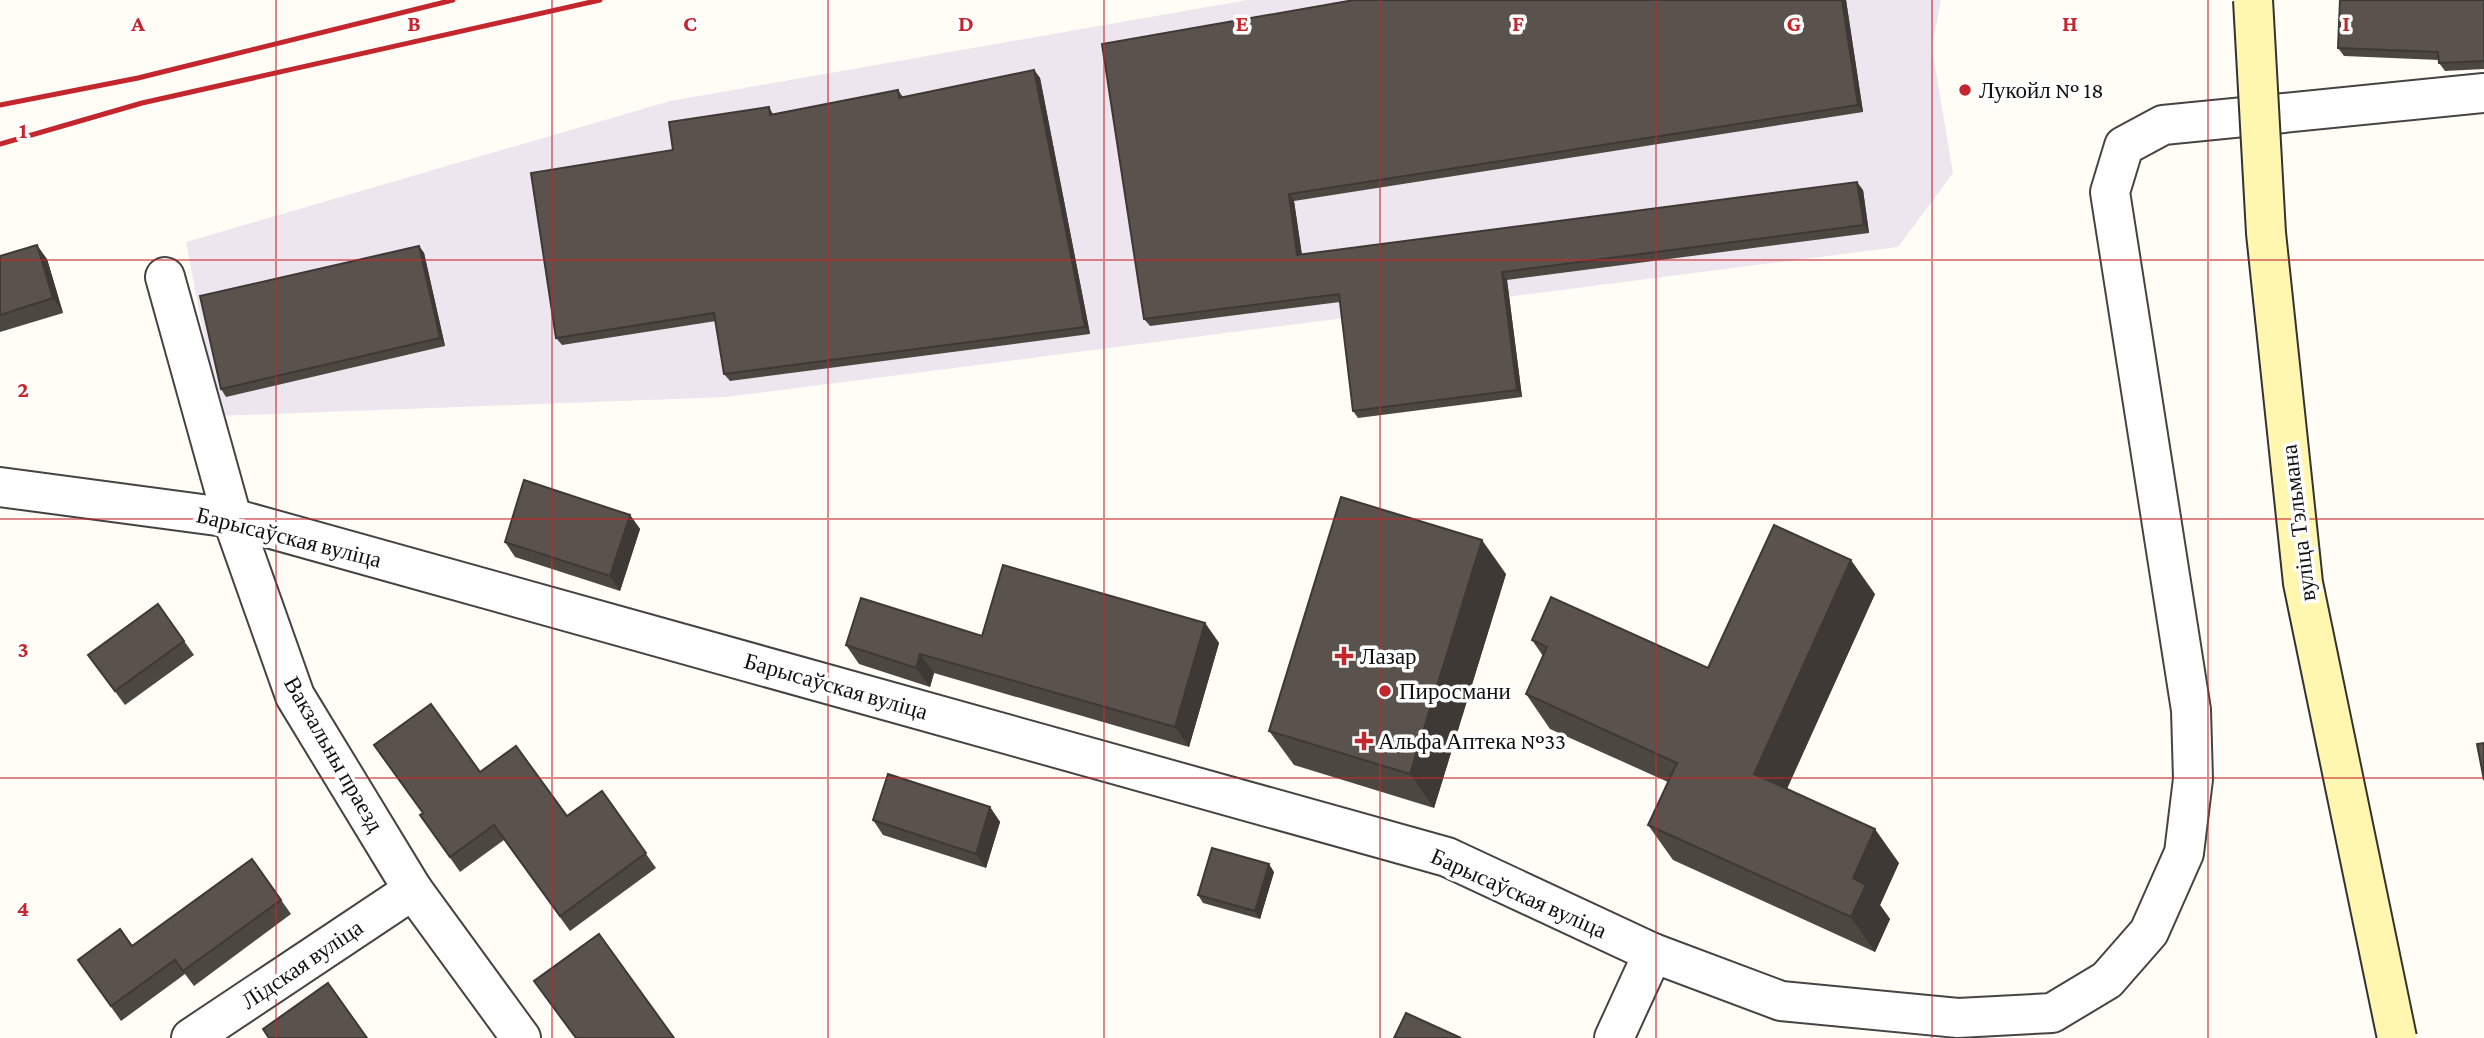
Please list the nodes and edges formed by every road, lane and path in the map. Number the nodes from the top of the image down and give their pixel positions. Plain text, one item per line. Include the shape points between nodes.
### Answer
1 (2253, 0) edge
2 (2484, 93) edge
3 (165, 277) dead end
4 (0, 487) edge
5 (232, 518) junction
6 (413, 890) junction
7 (1653, 953) junction
8 (191, 1038) edge
9 (522, 1038) edge
10 (1614, 1038) edge
11 (2397, 1038) edge

1 - 11 main road, вуліца Тэльмана, bridge via 2266,233 2303,583
2 - 7 street, Барысаўская вуліца via 2163,125 2124,146 2110,192 2191,710 2193,779 2184,853 2149,932 2107,980 2052,1013 1958,1018 1781,1001
3 - 5 street, Вакзальны праезд
4 - 5 street, Барысаўская вуліца
5 - 6 street, Вакзальны праезд via 295,696
5 - 7 street, Барысаўская вуліца via 1434,853
6 - 8 street, Лідская вуліца
6 - 9 street, Вакзальны праезд
7 - 10 street

